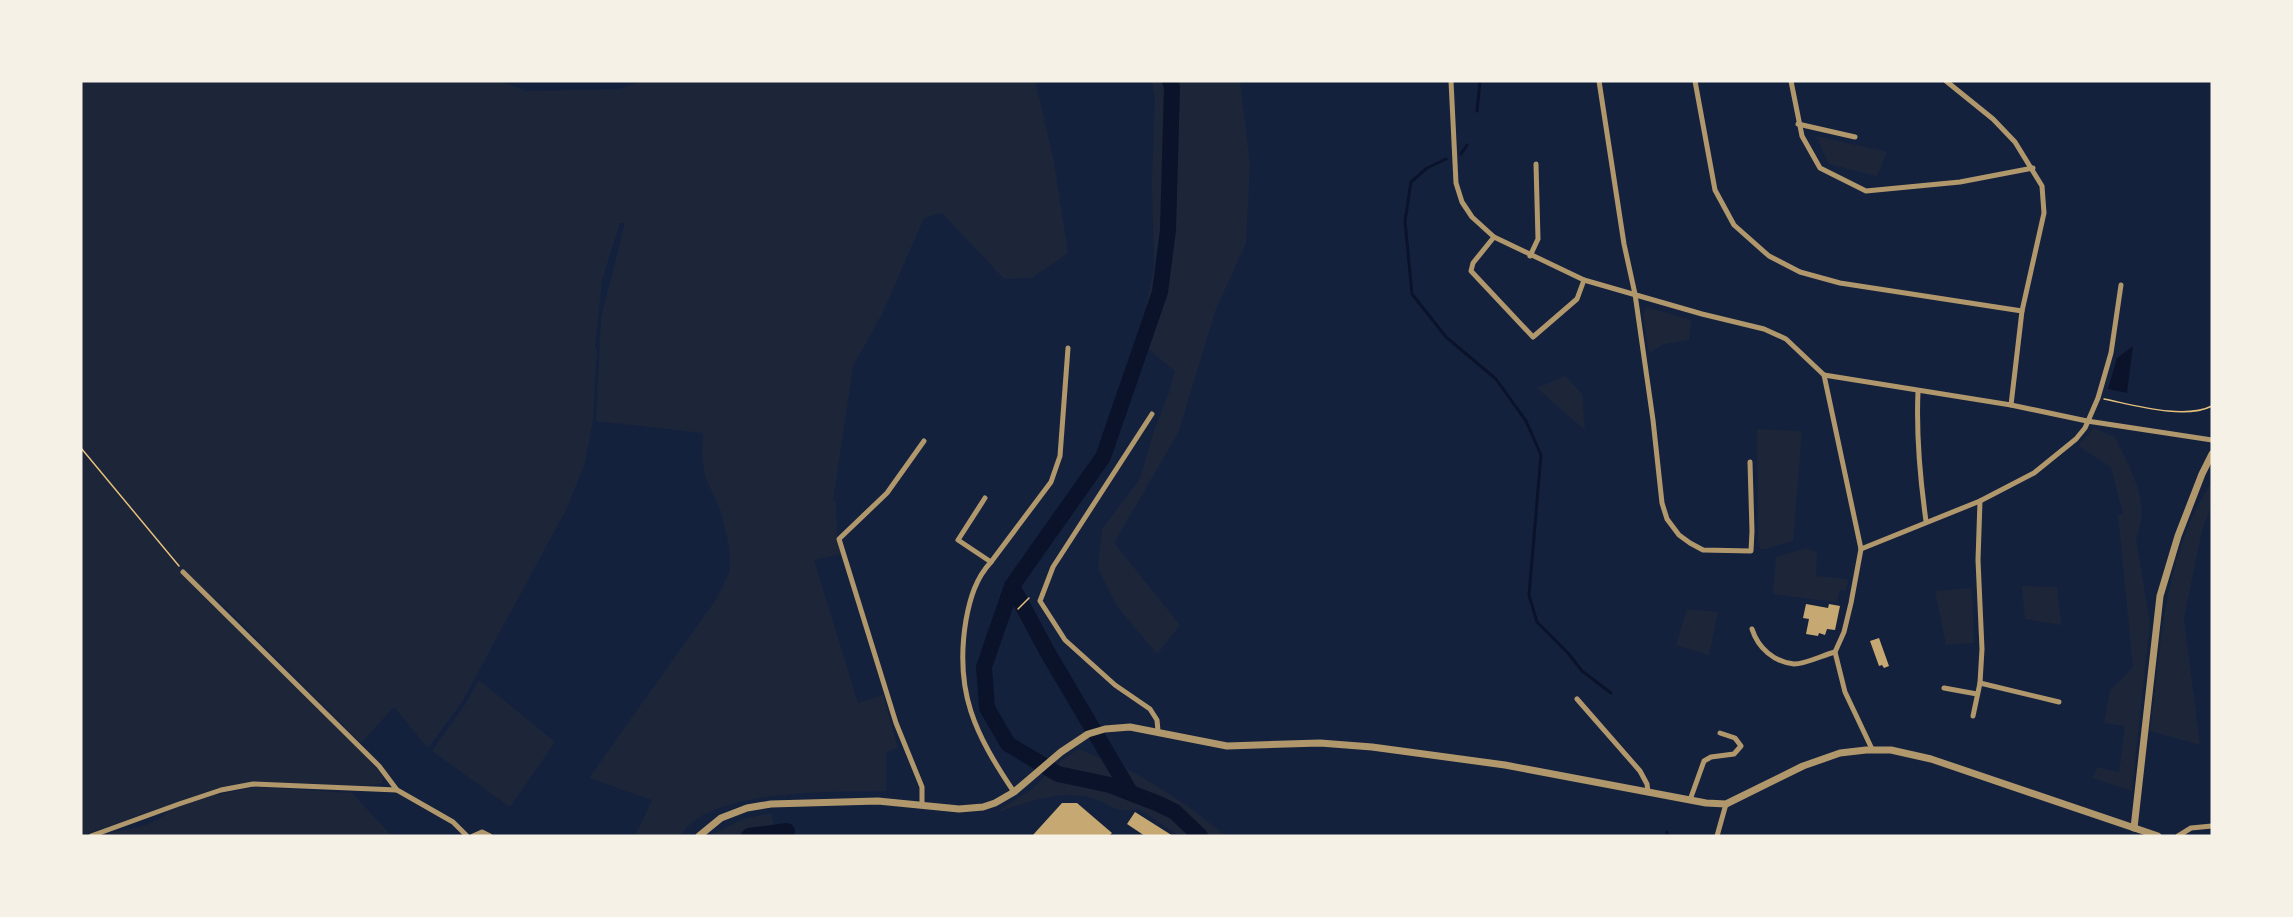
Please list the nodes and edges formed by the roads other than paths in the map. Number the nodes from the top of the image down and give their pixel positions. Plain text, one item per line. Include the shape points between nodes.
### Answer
1 (1450, 81) edge
2 (1599, 81) edge
3 (1695, 81) edge
4 (1791, 81) edge
5 (1946, 81) edge
6 (1798, 124) junction
7 (1855, 137) dead end
8 (1536, 164) dead end
9 (2033, 168) junction
10 (1494, 237) junction
11 (1530, 256) junction
12 (1584, 280) junction
13 (2121, 285) dead end
14 (1635, 294) junction
15 (2022, 311) junction
16 (1068, 348) dead end
17 (1824, 375) junction
18 (1918, 392) junction
19 (2011, 405) junction
20 (1152, 414) dead end
21 (2087, 421) junction
22 (2212, 440) edge
23 (924, 441) dead end
24 (2212, 454) edge
25 (1750, 462) dead end
26 (985, 498) dead end
27 (1980, 501) junction
28 (1926, 521) junction
29 (1861, 549) junction
30 (991, 562) junction
31 (183, 572) road end
32 (1752, 629) dead end
33 (1835, 651) junction
34 (1980, 683) junction
35 (1944, 688) dead end
36 (1977, 694) junction
37 (1577, 699) dead end
38 (2059, 702) dead end
39 (1972, 716) dead end
40 (1158, 731) junction
41 (1720, 733) dead end
42 (1872, 749) junction
43 (397, 789) junction
44 (1014, 792) junction
45 (1648, 792) junction
46 (1690, 800) junction
47 (922, 804) junction
48 (1726, 804) junction
49 (2212, 826) edge
50 (2134, 828) junction
51 (91, 836) edge
52 (466, 836) edge
53 (473, 836) edge
54 (490, 836) edge
55 (699, 836) edge
56 (1717, 836) edge
57 (2158, 836) edge
58 (2178, 836) edge

1 - 10 street via 1456,183 1472,217
2 - 14 street
3 - 15 street via 1715,190 1734,225 1769,256 1800,272 1840,283
4 - 6 street
5 - 9 street via 1993,119
6 - 7 street
6 - 9 street via 1820,168 1866,191 1960,182
8 - 11 street via 1538,239
9 - 15 street via 2042,186 2044,213
10 - 11 street
10 - 12 street via 1471,271 1533,337 1577,299
11 - 12 street
12 - 14 street
13 - 21 street via 2111,353
14 - 17 street via 1764,328 1786,339
14 - 25 street via 1662,503 1667,519 1679,535 1703,550 1751,550
15 - 19 street
16 - 30 street via 1060,456 1051,482
17 - 18 street
17 - 29 street
18 - 19 street
18 - 28 street via 1919,464
19 - 21 street
20 - 40 street via 1053,567 1040,601 1065,640 1150,710
21 - 22 street
21 - 27 street via 2076,439 2034,473
23 - 47 street via 887,493 839,539 896,723 922,788
24 - 50 street via 2178,536 2160,596
26 - 30 street via 958,540
27 - 28 street
27 - 34 street
28 - 29 street
29 - 33 street via 1844,632
30 - 44 street via 982,572 970,600 962,678 968,707 982,738
31 - 43 street via 379,766
32 - 33 street via 1758,643 1777,660 1795,664
33 - 42 street via 1845,692
34 - 36 street
34 - 38 street
35 - 36 street
36 - 39 street
37 - 45 street via 1640,771
40 - 44 street via 1130,727 1092,732 1054,757
40 - 45 street via 1227,746 1372,747 1505,765
41 - 46 street via 1735,738 1741,746 1734,754 1704,761
42 - 48 street via 1840,753 1803,766
42 - 50 street via 1931,759
43 - 51 street via 253,784 221,790
43 - 52 street via 453,822
44 - 47 street via 983,807 959,809
45 - 46 street
46 - 48 street
47 - 55 street via 878,801 758,806 721,818
48 - 56 street
49 - 58 street via 2191,828
50 - 57 street
53 - 54 street via 482,832

